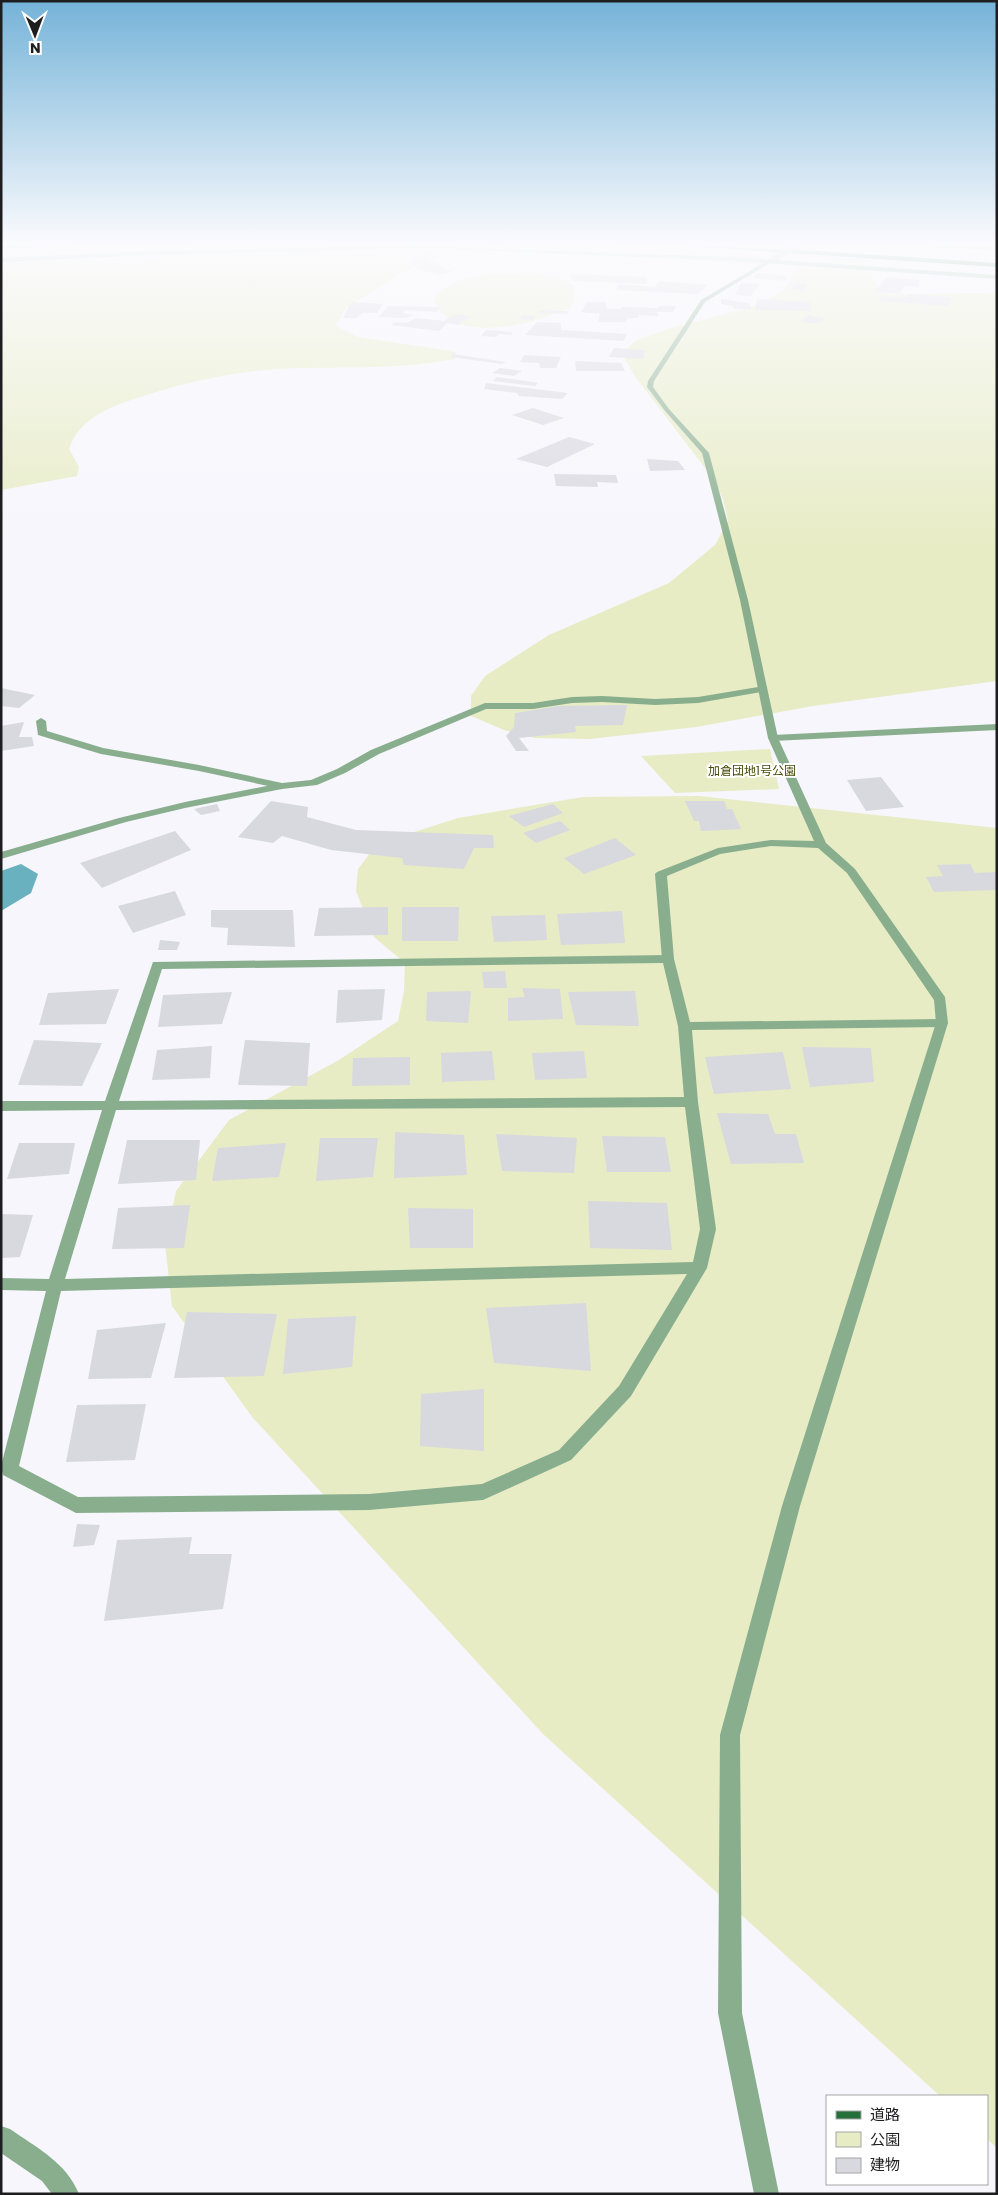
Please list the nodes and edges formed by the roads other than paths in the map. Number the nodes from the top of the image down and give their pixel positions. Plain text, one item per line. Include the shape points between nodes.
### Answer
1 (672, 348) edge
2 (764, 688) junction
3 (41, 721) dead end
4 (997, 727) edge
5 (773, 738) junction
6 (282, 786) junction
7 (821, 844) junction
8 (1, 856) edge
9 (668, 958) junction
10 (942, 1023) junction
11 (684, 1026) junction
12 (691, 1102) junction
13 (1, 1106) edge
14 (110, 1106) junction
15 (699, 1268) junction
16 (1, 1284) edge
17 (55, 1285) junction
18 (1, 2138) edge
19 (67, 2194) edge
20 (767, 2194) edge

1 - 2 street via 650,381 650,388 705,453
2 - 5 street
2 - 6 street via 698,700 602,699 533,706 485,706 375,752 341,771 313,782
3 - 6 street via 42,733 101,751
4 - 5 street
5 - 7 street
6 - 8 street via 123,820
7 - 9 street via 771,843 718,852 660,874
7 - 10 street via 851,872 940,1000
9 - 11 street
9 - 14 street via 157,965
10 - 11 street
10 - 20 street via 791,1506 730,1734 730,2013
11 - 12 street
12 - 14 street
12 - 15 street via 708,1229
13 - 14 street
14 - 17 street
15 - 17 street
15 - 17 street via 625,1391 565,1455 483,1492 369,1502 76,1505 9,1470
16 - 17 street
18 - 19 street via 51,2172

